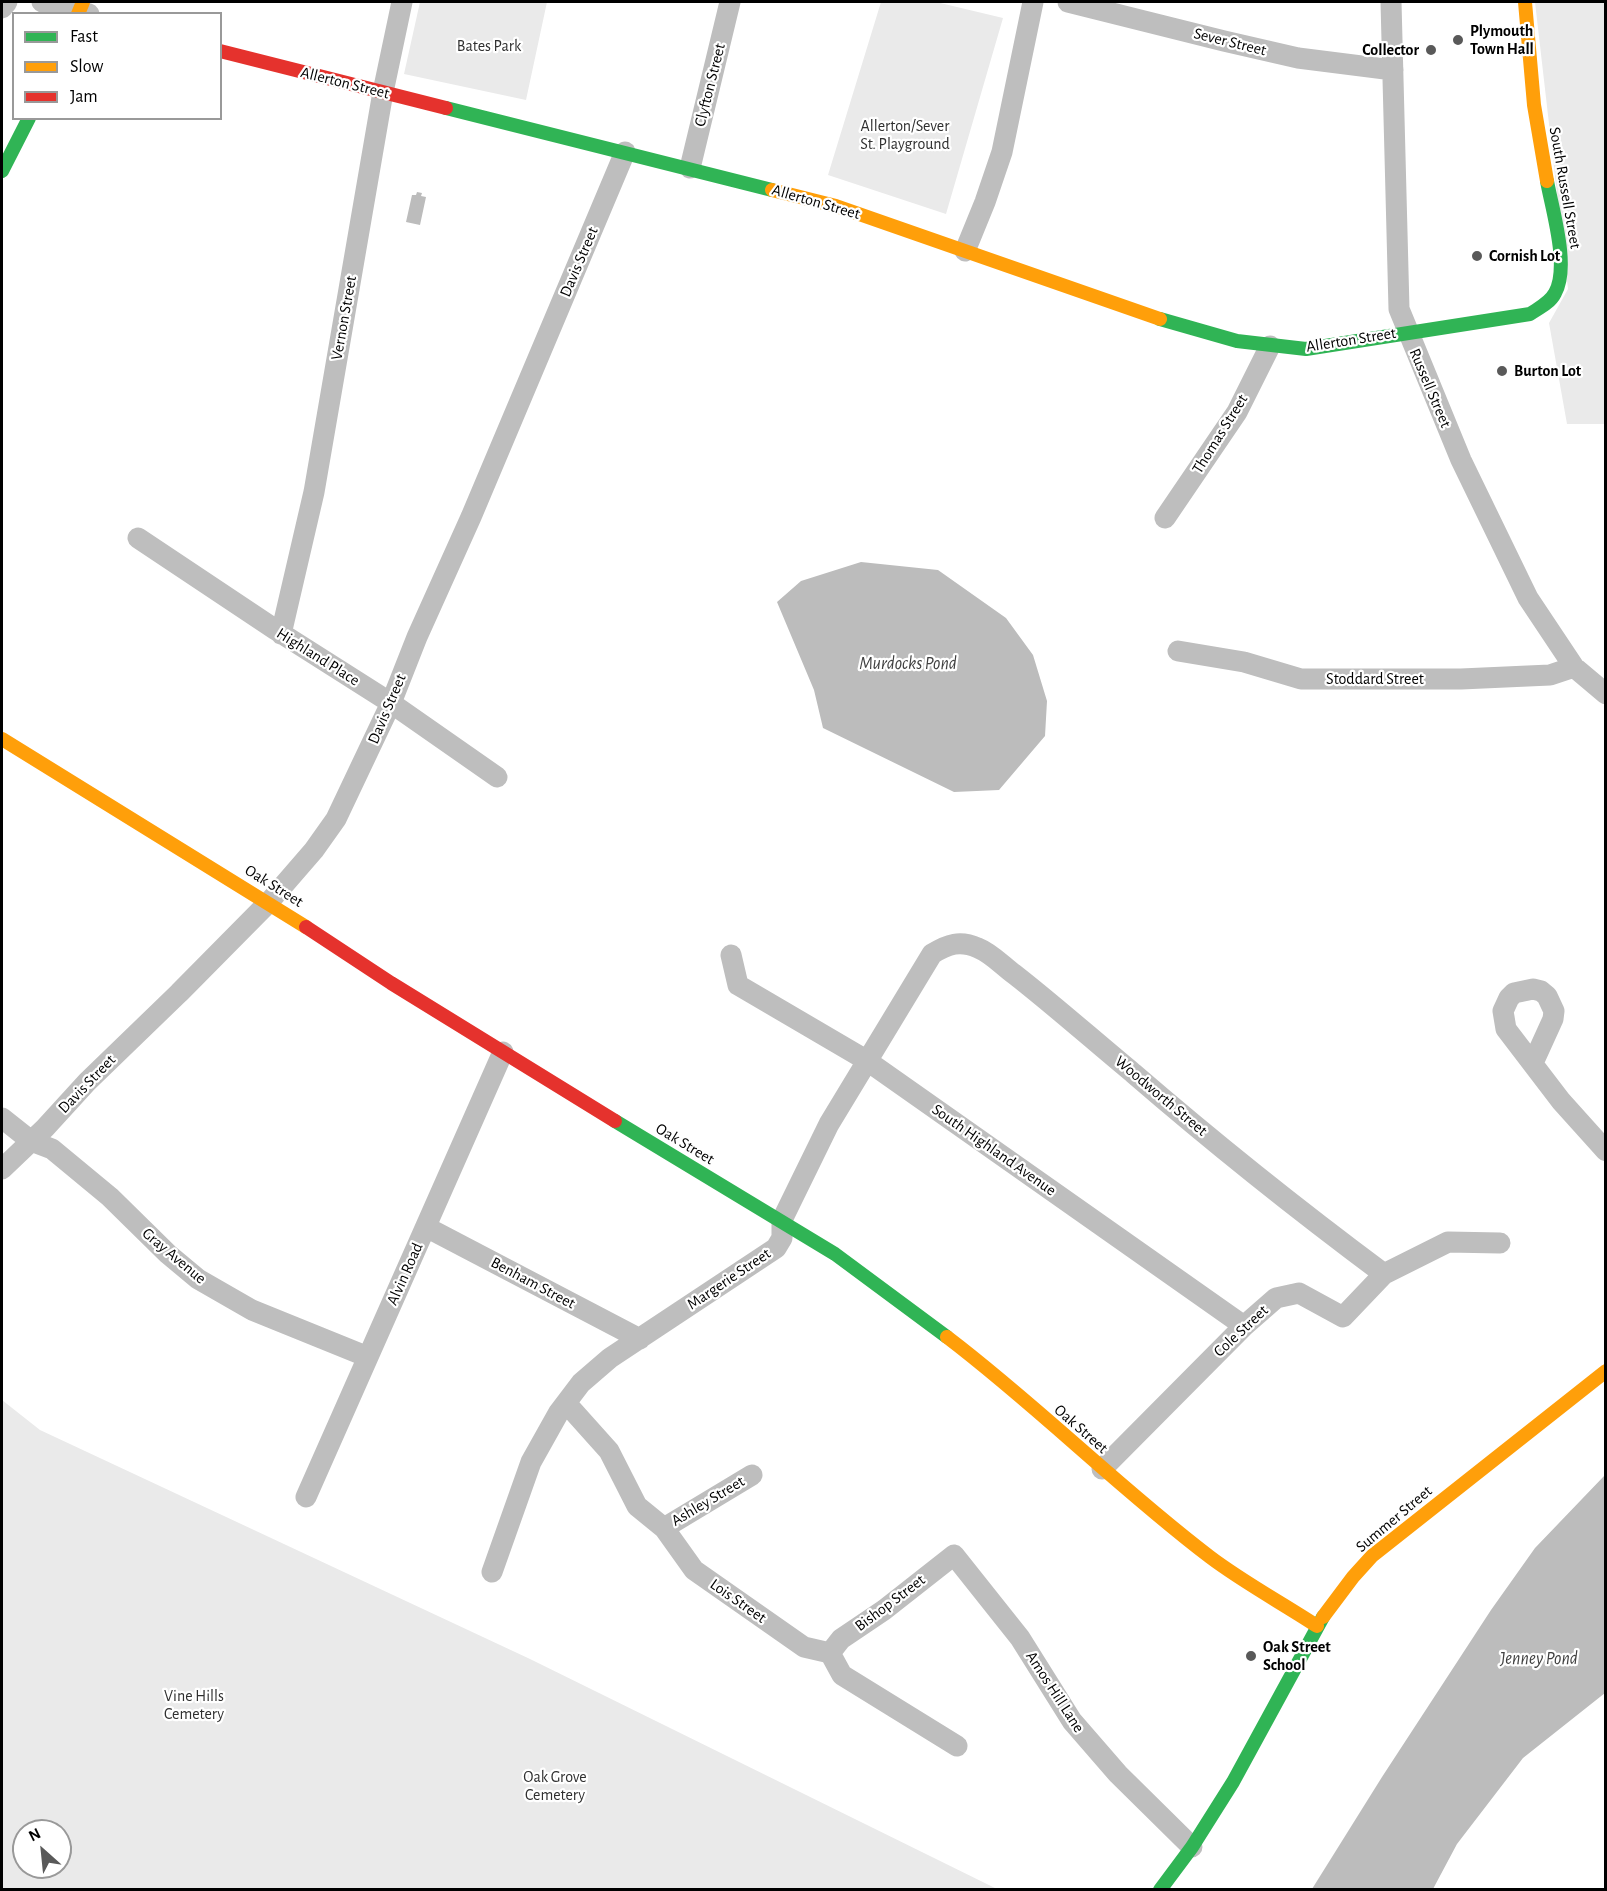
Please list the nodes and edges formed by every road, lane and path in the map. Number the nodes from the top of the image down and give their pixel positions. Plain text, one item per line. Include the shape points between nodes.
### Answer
1 (7, 2) edge
2 (42, 2) edge
3 (402, 2) edge
4 (730, 2) edge
5 (1032, 2) edge
6 (1068, 2) edge
7 (1391, 2) edge
8 (1525, 2) edge
9 (2, 8) edge
10 (82, 10) edge
11 (222, 52) edge
12 (1393, 70) junction
13 (383, 92) junction
14 (28, 120) edge
15 (625, 152) junction
16 (690, 168) junction
17 (2, 171) edge
18 (964, 251) junction
19 (1407, 332) junction
20 (1270, 346) junction
21 (1165, 518) dead end
22 (138, 538) dead end
23 (281, 634) junction
24 (1178, 651) dead end
25 (1574, 667) junction
26 (1605, 694) edge
27 (391, 703) junction
28 (2, 739) edge
29 (497, 777) dead end
30 (269, 902) junction
31 (932, 954) joint
32 (731, 955) dead end
33 (503, 1052) junction
34 (866, 1060) junction
35 (1533, 1063) dead end
36 (2, 1118) edge
37 (31, 1141) junction
38 (1605, 1151) edge
39 (2, 1169) edge
40 (782, 1220) junction
41 (426, 1227) junction
42 (1500, 1243) dead end
43 (1384, 1274) junction
44 (1244, 1326) junction
45 (640, 1339) junction
46 (368, 1357) junction
47 (1605, 1371) edge
48 (566, 1403) junction
49 (1102, 1469) junction
50 (752, 1475) dead end
51 (306, 1497) dead end
52 (664, 1528) junction
53 (954, 1555) joint
54 (492, 1572) dead end
55 (1317, 1626) junction
56 (830, 1653) junction
57 (957, 1746) dead end
58 (1192, 1847) junction
59 (1160, 1890) edge

1 - 9 street
2 - 10 street
3 - 13 street, Vernon Street
4 - 16 street, Clyfton Street
5 - 18 street via 1002,152
6 - 12 street, Sever Street via 1298,58
7 - 12 street, Russell Street
8 - 19 main road, South Russell Street via 1534,105 1560,254 1556,292 1541,309 1518,317
11 - 13 main road, Allerton Street
12 - 19 street, Russell Street via 1398,291
13 - 15 main road, Allerton Street
13 - 23 street, Vernon Street via 314,492
14 - 17 main road
15 - 16 main road, Allerton Street
15 - 27 street, Davis Street
16 - 18 main road, Allerton Street via 836,206
18 - 20 main road, Allerton Street via 1178,325
19 - 20 main road, Allerton Street via 1306,349
19 - 25 street, Russell Street via 1461,460 1528,598
20 - 21 street, Thomas Street via 1237,412
22 - 23 street, Highland Place
23 - 27 street, Highland Place
24 - 25 street, Stoddard Street via 1244,662 1301,679 1484,678 1550,675
25 - 26 street, Russell Street
27 - 29 street, Highland Place
27 - 30 street, Davis Street via 336,819
28 - 30 main road, Oak Street
30 - 33 main road, Oak Street
30 - 37 street, Davis Street
31 - 34 street, Margerie Street
31 - 43 street, Woodworth Street via 955,943 981,949 1053,1004 1287,1201
32 - 34 street, South Highland Avenue via 738,985
33 - 40 main road, Oak Street
33 - 41 street, Alvin Road
34 - 40 street, Margerie Street
34 - 44 street, South Highland Avenue
35 - 38 street
36 - 37 street, Gray Avenue
37 - 39 street, Davis Street
37 - 46 street, Gray Avenue via 52,1149 198,1279 252,1310
40 - 45 street, Margerie Street via 782,1238 776,1248
40 - 49 main road, Oak Street via 931,1323
41 - 45 street, Benham Street
41 - 46 street, Alvin Road
42 - 43 street, Cole Street via 1448,1242
43 - 44 street, Cole Street via 1342,1317 1299,1293 1276,1298
44 - 49 street, Cole Street
45 - 48 street, Margerie Street via 594,1370
46 - 51 street, Alvin Road
47 - 55 main road, Summer Street via 1372,1556
48 - 52 street, Lois Street via 609,1451 637,1506
48 - 54 street, Margerie Street via 531,1462
49 - 55 main road, Oak Street via 1211,1558
50 - 52 street, Ashley Street
52 - 56 street, Lois Street via 694,1570 804,1647
53 - 56 street, Bishop Street via 841,1639
53 - 58 street, Amos Hill Lane via 1020,1638 1072,1721 1118,1774
55 - 58 main road, Summer Street via 1274,1710
56 - 57 street via 842,1675
58 - 59 main road, Summer Street

